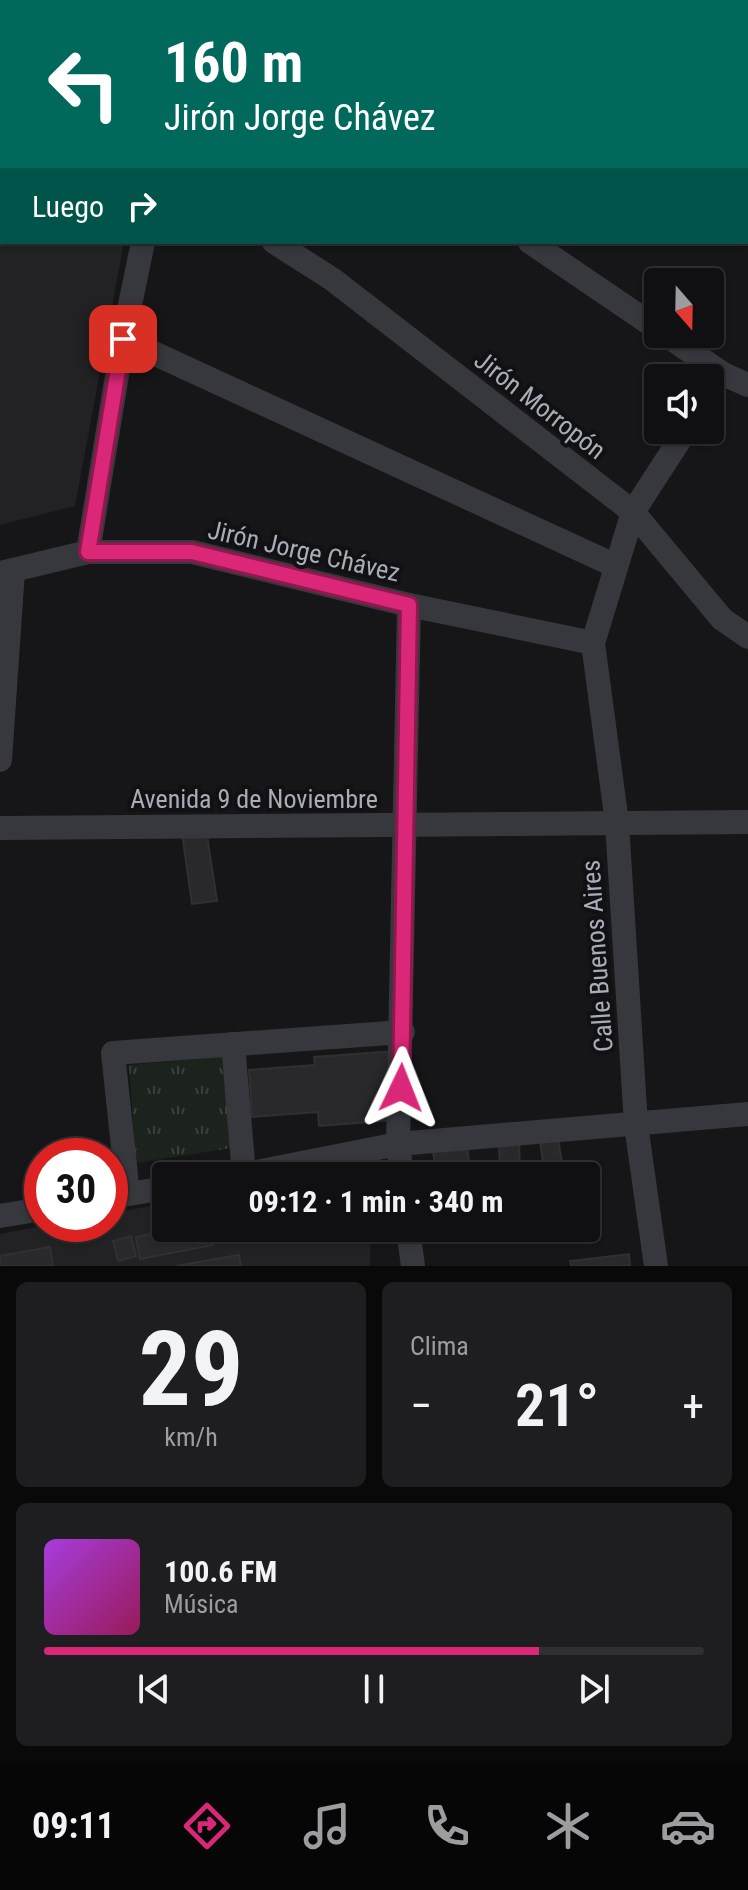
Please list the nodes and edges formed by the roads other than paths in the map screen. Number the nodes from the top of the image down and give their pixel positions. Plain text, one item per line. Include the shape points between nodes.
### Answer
1 (143, 244) edge
2 (277, 244) edge
3 (533, 244) edge
4 (644, 319) edge
5 (123, 339) junction
6 (679, 348) edge
7 (696, 364) edge
8 (724, 384) edge
9 (748, 385) edge
10 (677, 444) edge
11 (633, 512) junction
12 (88, 552) junction
13 (616, 566) junction
14 (7, 572) edge
15 (409, 605) junction
16 (748, 637) edge
17 (593, 643) junction
18 (0, 760) edge
19 (748, 822) edge
20 (617, 823) junction
21 (404, 826) junction
22 (0, 828) edge
23 (403, 1032) junction
24 (233, 1044) junction
25 (748, 1114) edge
26 (636, 1125) junction
27 (117, 1138) edge
28 (398, 1144) junction
29 (239, 1162) edge
30 (306, 1162) edge
31 (400, 1162) edge
32 (152, 1190) edge
33 (128, 1194) edge
34 (0, 1210) edge
35 (24, 1212) edge
36 (0, 1216) edge
37 (410, 1242) edge
38 (413, 1266) edge
39 (656, 1266) edge

1 - 5 street
2 - 11 street, Jirón Morropón via 332,279
3 - 4 street
5 - 12 street
5 - 13 street
6 - 7 street
8 - 9 street
10 - 11 street
11 - 13 street
11 - 16 street, Jirón Morropón via 722,619
12 - 14 street, Jirón Jorge Chávez
12 - 15 street, Jirón Jorge Chávez via 192,552
13 - 17 street
14 - 18 street
15 - 17 street, Jirón Jorge Chávez
15 - 21 street
17 - 20 street, Calle Buenos Aires
19 - 20 street, Avenida 9 de Noviembre
20 - 21 street, Avenida 9 de Noviembre
20 - 26 street, Calle Buenos Aires
21 - 22 street, Avenida 9 de Noviembre
21 - 23 street
23 - 24 street
23 - 28 street
24 - 27 street via 113,1053
24 - 29 street
25 - 26 street
26 - 28 street
26 - 39 street, Calle Buenos Aires
28 - 30 street
28 - 31 street
32 - 33 street
34 - 36 street
35 - 36 street
37 - 38 street

